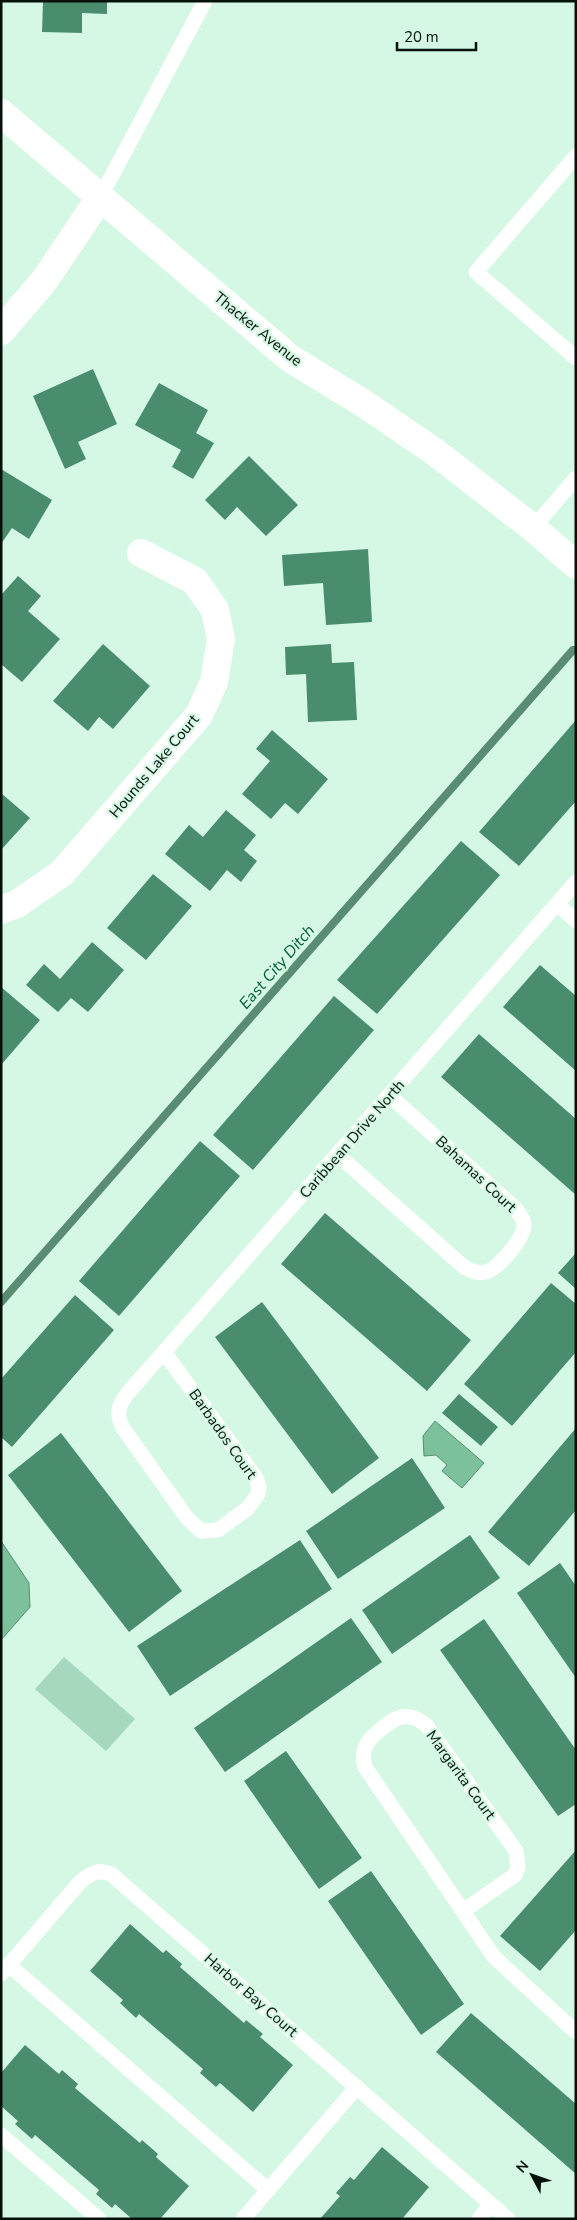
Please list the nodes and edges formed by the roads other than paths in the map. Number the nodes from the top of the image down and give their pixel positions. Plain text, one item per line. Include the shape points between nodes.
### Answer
1 (205, 1) edge
2 (1, 113) edge
3 (576, 156) edge
4 (100, 198) junction
5 (1, 331) edge
6 (576, 358) edge
7 (576, 478) edge
8 (533, 528) junction
9 (141, 553) dead end
10 (576, 565) edge
11 (576, 882) edge
12 (557, 904) junction
13 (1, 910) edge
14 (576, 921) edge
15 (390, 1096) junction
16 (338, 1155) junction
17 (164, 1352) junction
18 (127, 1394) joint
19 (464, 1911) junction
20 (5, 1969) edge
21 (576, 2032) edge
22 (357, 2087) junction
23 (1, 2136) edge
24 (268, 2190) junction
25 (491, 2204) junction
26 (99, 2219) edge
27 (243, 2219) edge
28 (479, 2219) edge
29 (508, 2219) edge

1 - 4 lane
2 - 4 street, Thacker Avenue
3 - 6 lane via 476,272
4 - 5 street via 44,282
4 - 8 street, Thacker Avenue via 291,359 435,452
7 - 8 lane
8 - 10 street, Thacker Avenue
9 - 13 street, Hounds Lake Court via 195,581 215,610 221,639 214,682 199,715 62,873 17,904
11 - 12 lane, Caribbean Drive North
12 - 14 lane
12 - 15 lane, Caribbean Drive North
15 - 16 lane, Caribbean Drive North
15 - 16 lane, Bahamas Court via 521,1216 524,1225 520,1239 496,1267 480,1273 464,1267
16 - 17 lane, Caribbean Drive North
17 - 18 lane, Caribbean Drive North
17 - 18 lane, Barbados Court via 256,1478 258,1494 248,1508 218,1530 201,1531 194,1526 119,1420 118,1411
19 - 19 lane, Margarita Court via 362,1758 367,1741 374,1733 402,1716 412,1717 427,1726 516,1850 518,1867 515,1875
19 - 21 lane, Margarita Court via 484,1944 504,1968
20 - 22 lane, Harbor Bay Court via 81,1881 104,1871 117,1878
20 - 24 lane
22 - 24 lane
22 - 25 lane, Harbor Bay Court
23 - 26 lane
24 - 27 lane
25 - 28 lane
25 - 29 lane, Harbor Bay Court

